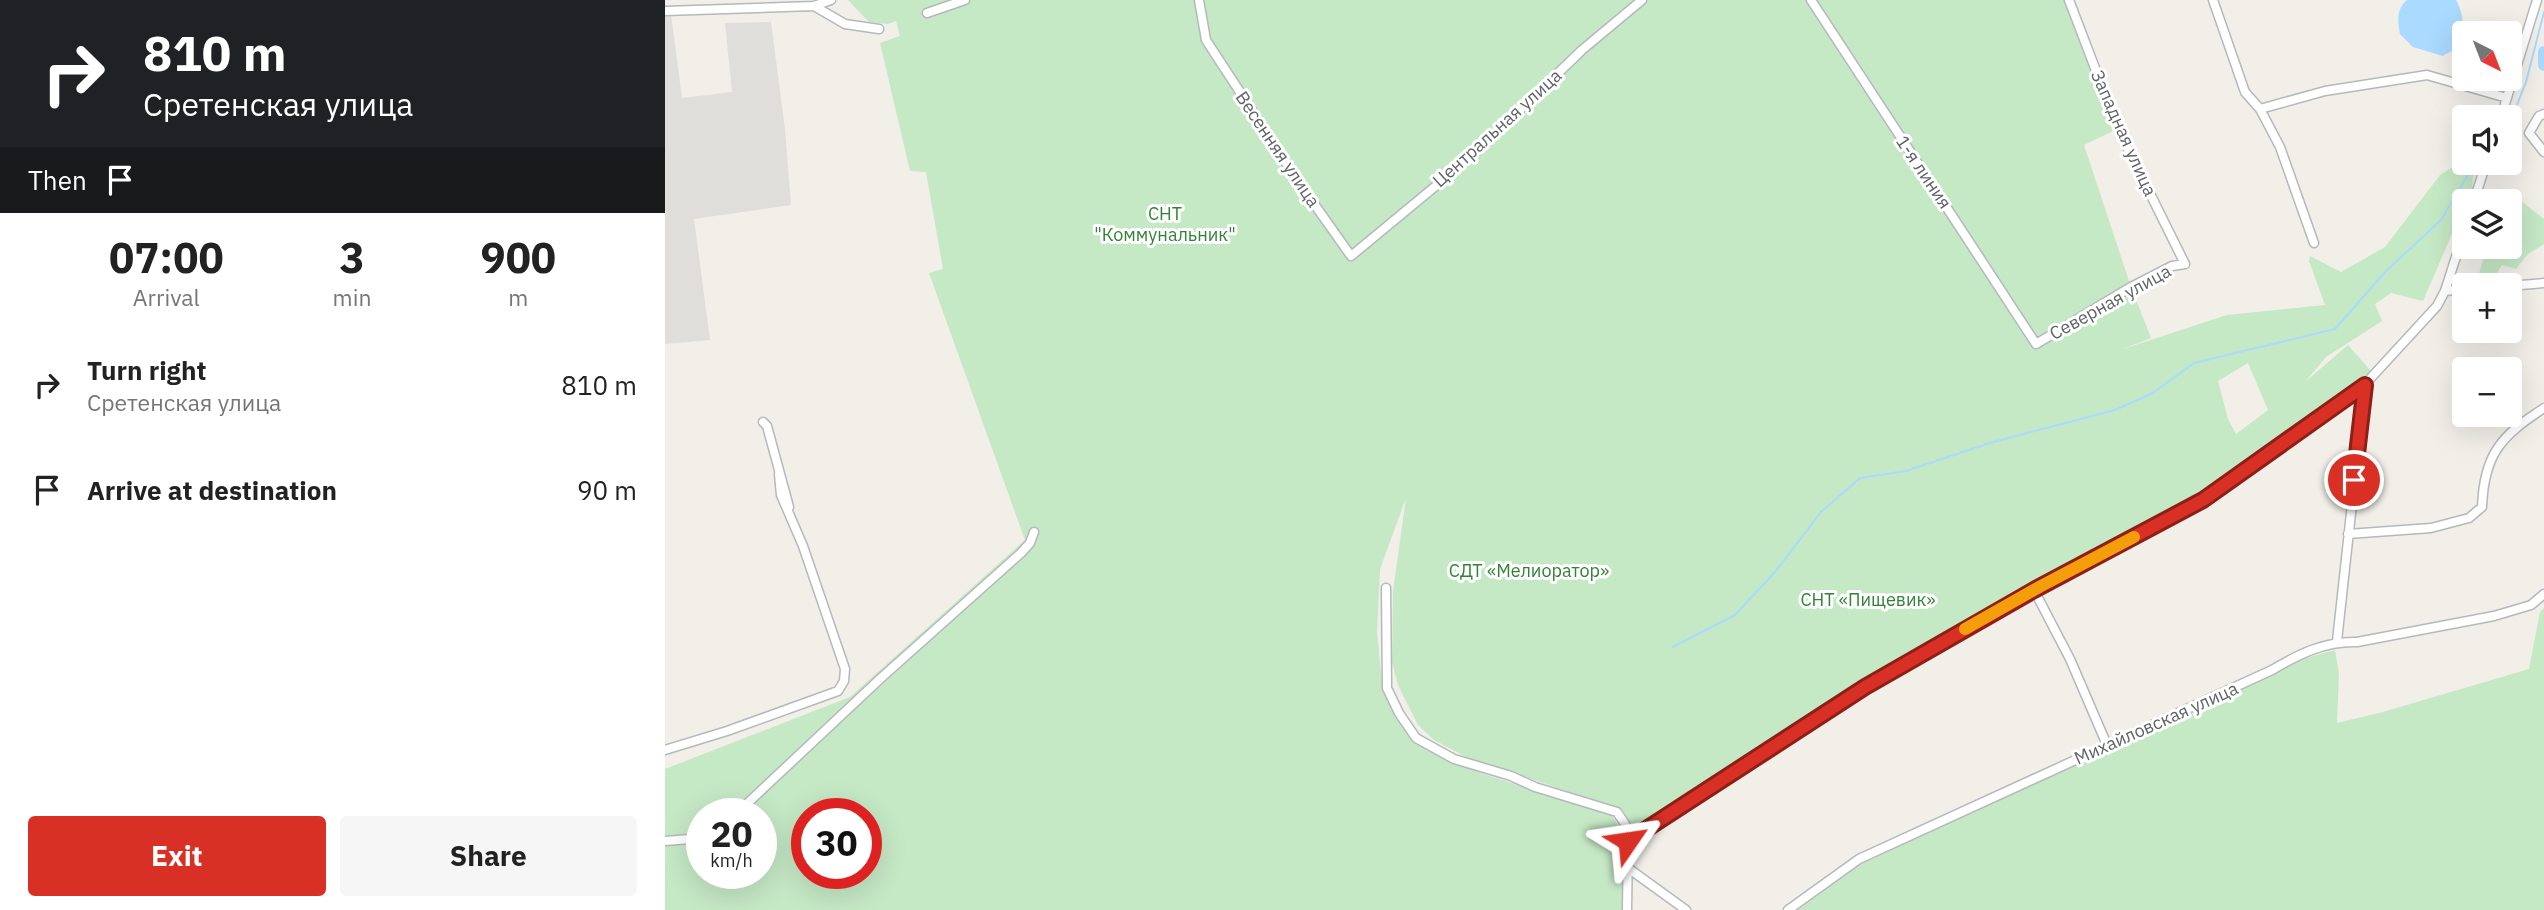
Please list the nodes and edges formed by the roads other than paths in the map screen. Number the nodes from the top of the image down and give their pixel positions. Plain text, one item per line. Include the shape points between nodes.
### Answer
1 (831, 0) edge
2 (965, 0) edge
3 (1199, 0) edge
4 (1642, 0) edge
5 (1811, 0) edge
6 (2069, 0) edge
7 (2213, 0) edge
8 (2537, 0) edge
9 (814, 6) junction
10 (665, 11) edge
11 (927, 13) dead end
12 (879, 29) dead end
13 (2507, 98) junction
14 (2505, 105) edge
15 (2260, 109) junction
16 (2544, 114) edge
17 (2544, 152) edge
18 (2314, 243) dead end
19 (1351, 256) joint
20 (2455, 259) edge
21 (2185, 264) joint
22 (2544, 283) edge
23 (2522, 285) edge
24 (2452, 290) edge
25 (2445, 291) junction
26 (2036, 344) joint
27 (2365, 385) junction
28 (2544, 408) edge
29 (763, 422) dead end
30 (1034, 532) dead end
31 (2348, 534) junction
32 (1386, 588) dead end
33 (2034, 590) junction
34 (2544, 594) edge
35 (2337, 641) junction
36 (2107, 745) junction
37 (665, 750) edge
38 (753, 798) edge
39 (686, 839) edge
40 (665, 841) edge
41 (1628, 841) junction
42 (1628, 868) junction
43 (1627, 910) edge
44 (1686, 910) edge
45 (1788, 910) edge

1 - 9 street
2 - 11 street
3 - 19 street, Весенняя улица via 1206,40
4 - 19 street, Центральная улица via 1582,50 1472,156
5 - 26 street, 1-я линия
6 - 21 street, Западная улица via 2119,131
7 - 15 street via 2245,92
8 - 13 street
9 - 10 street
9 - 12 street via 845,24
13 - 14 street
13 - 15 street via 2427,75 2325,91
15 - 18 street via 2280,147
16 - 17 street via 2529,133
20 - 25 street
21 - 26 street, Северная улица via 2131,288
22 - 23 street
24 - 25 street
25 - 27 street via 2437,306
27 - 31 street
27 - 33 street via 2203,500
28 - 31 street via 2493,453 2483,481 2482,507 2469,518 2431,528
29 - 37 street via 781,495 845,669 844,681 838,691
30 - 38 street via 1021,552
31 - 35 street
32 - 41 street via 1387,688 1416,738 1454,759 1617,812
33 - 36 street
33 - 41 street via 1855,693
34 - 35 street, Михайловская улица via 2531,605 2494,616 2357,642
35 - 36 street, Михайловская улица via 2298,654
36 - 45 street, Михайловская улица via 1859,859
39 - 40 street
41 - 42 street
42 - 43 street
42 - 44 street

